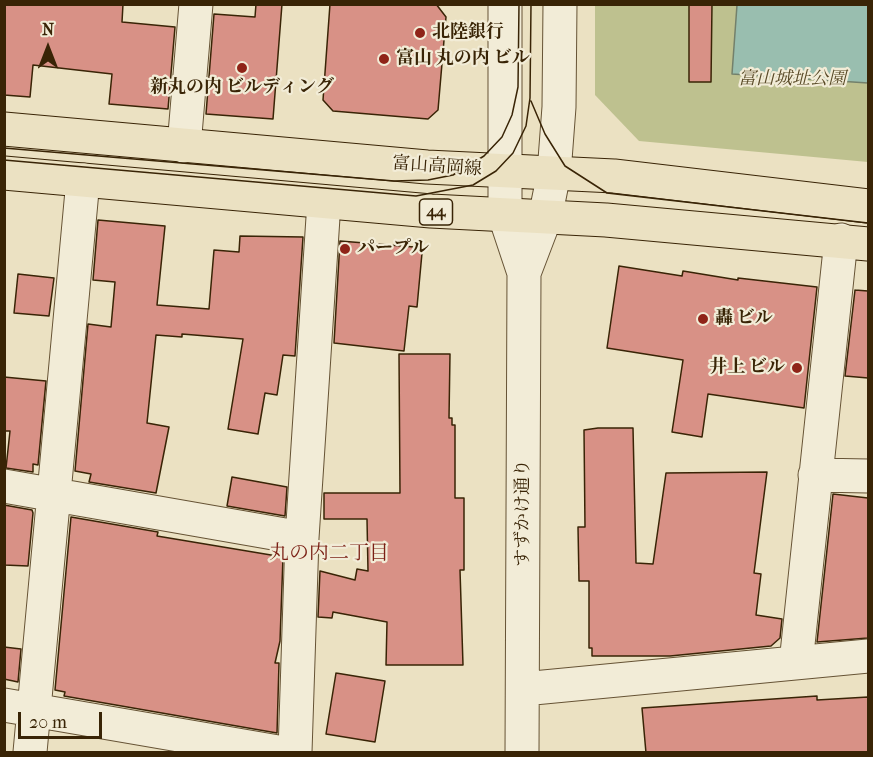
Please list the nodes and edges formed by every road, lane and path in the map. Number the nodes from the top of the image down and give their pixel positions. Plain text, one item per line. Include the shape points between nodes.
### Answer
1 (196, 4) edge
2 (505, 4) edge
3 (560, 4) edge
4 (4, 129) edge
5 (184, 146) junction
6 (507, 171) junction
7 (4, 173) edge
8 (554, 173) junction
9 (84, 180) junction
10 (324, 202) junction
11 (868, 206) edge
12 (505, 216) junction
13 (545, 218) junction
14 (855, 242) edge
15 (524, 273) junction
16 (815, 475) junction
17 (868, 476) edge
18 (4, 486) edge
19 (54, 495) junction
20 (302, 538) junction
21 (868, 656) edge
22 (796, 663) junction
23 (523, 689) junction
24 (19, 708) edge
25 (30, 753) edge
26 (278, 753) edge
27 (295, 753) edge
28 (522, 753) edge

1 - 5 street
2 - 6 street
3 - 8 street via 560,107
4 - 5 main road, 富山高岡線
5 - 6 main road, 富山高岡線
6 - 8 main road, 富山高岡線
6 - 12 street
7 - 9 main road, 44
8 - 11 main road, 富山高岡線 via 614,176
8 - 13 street
9 - 10 main road, 44
9 - 19 street
10 - 12 main road, 44
10 - 20 street
12 - 13 main road, 44
12 - 15 street
13 - 14 main road, 44
13 - 15 street
14 - 16 street
15 - 23 street, すずかけ通り
16 - 17 street
16 - 22 street
18 - 19 street
19 - 20 street
19 - 24 street
20 - 27 street
21 - 22 street
22 - 23 street
23 - 28 street, すずかけ通り
24 - 25 street
24 - 26 street

